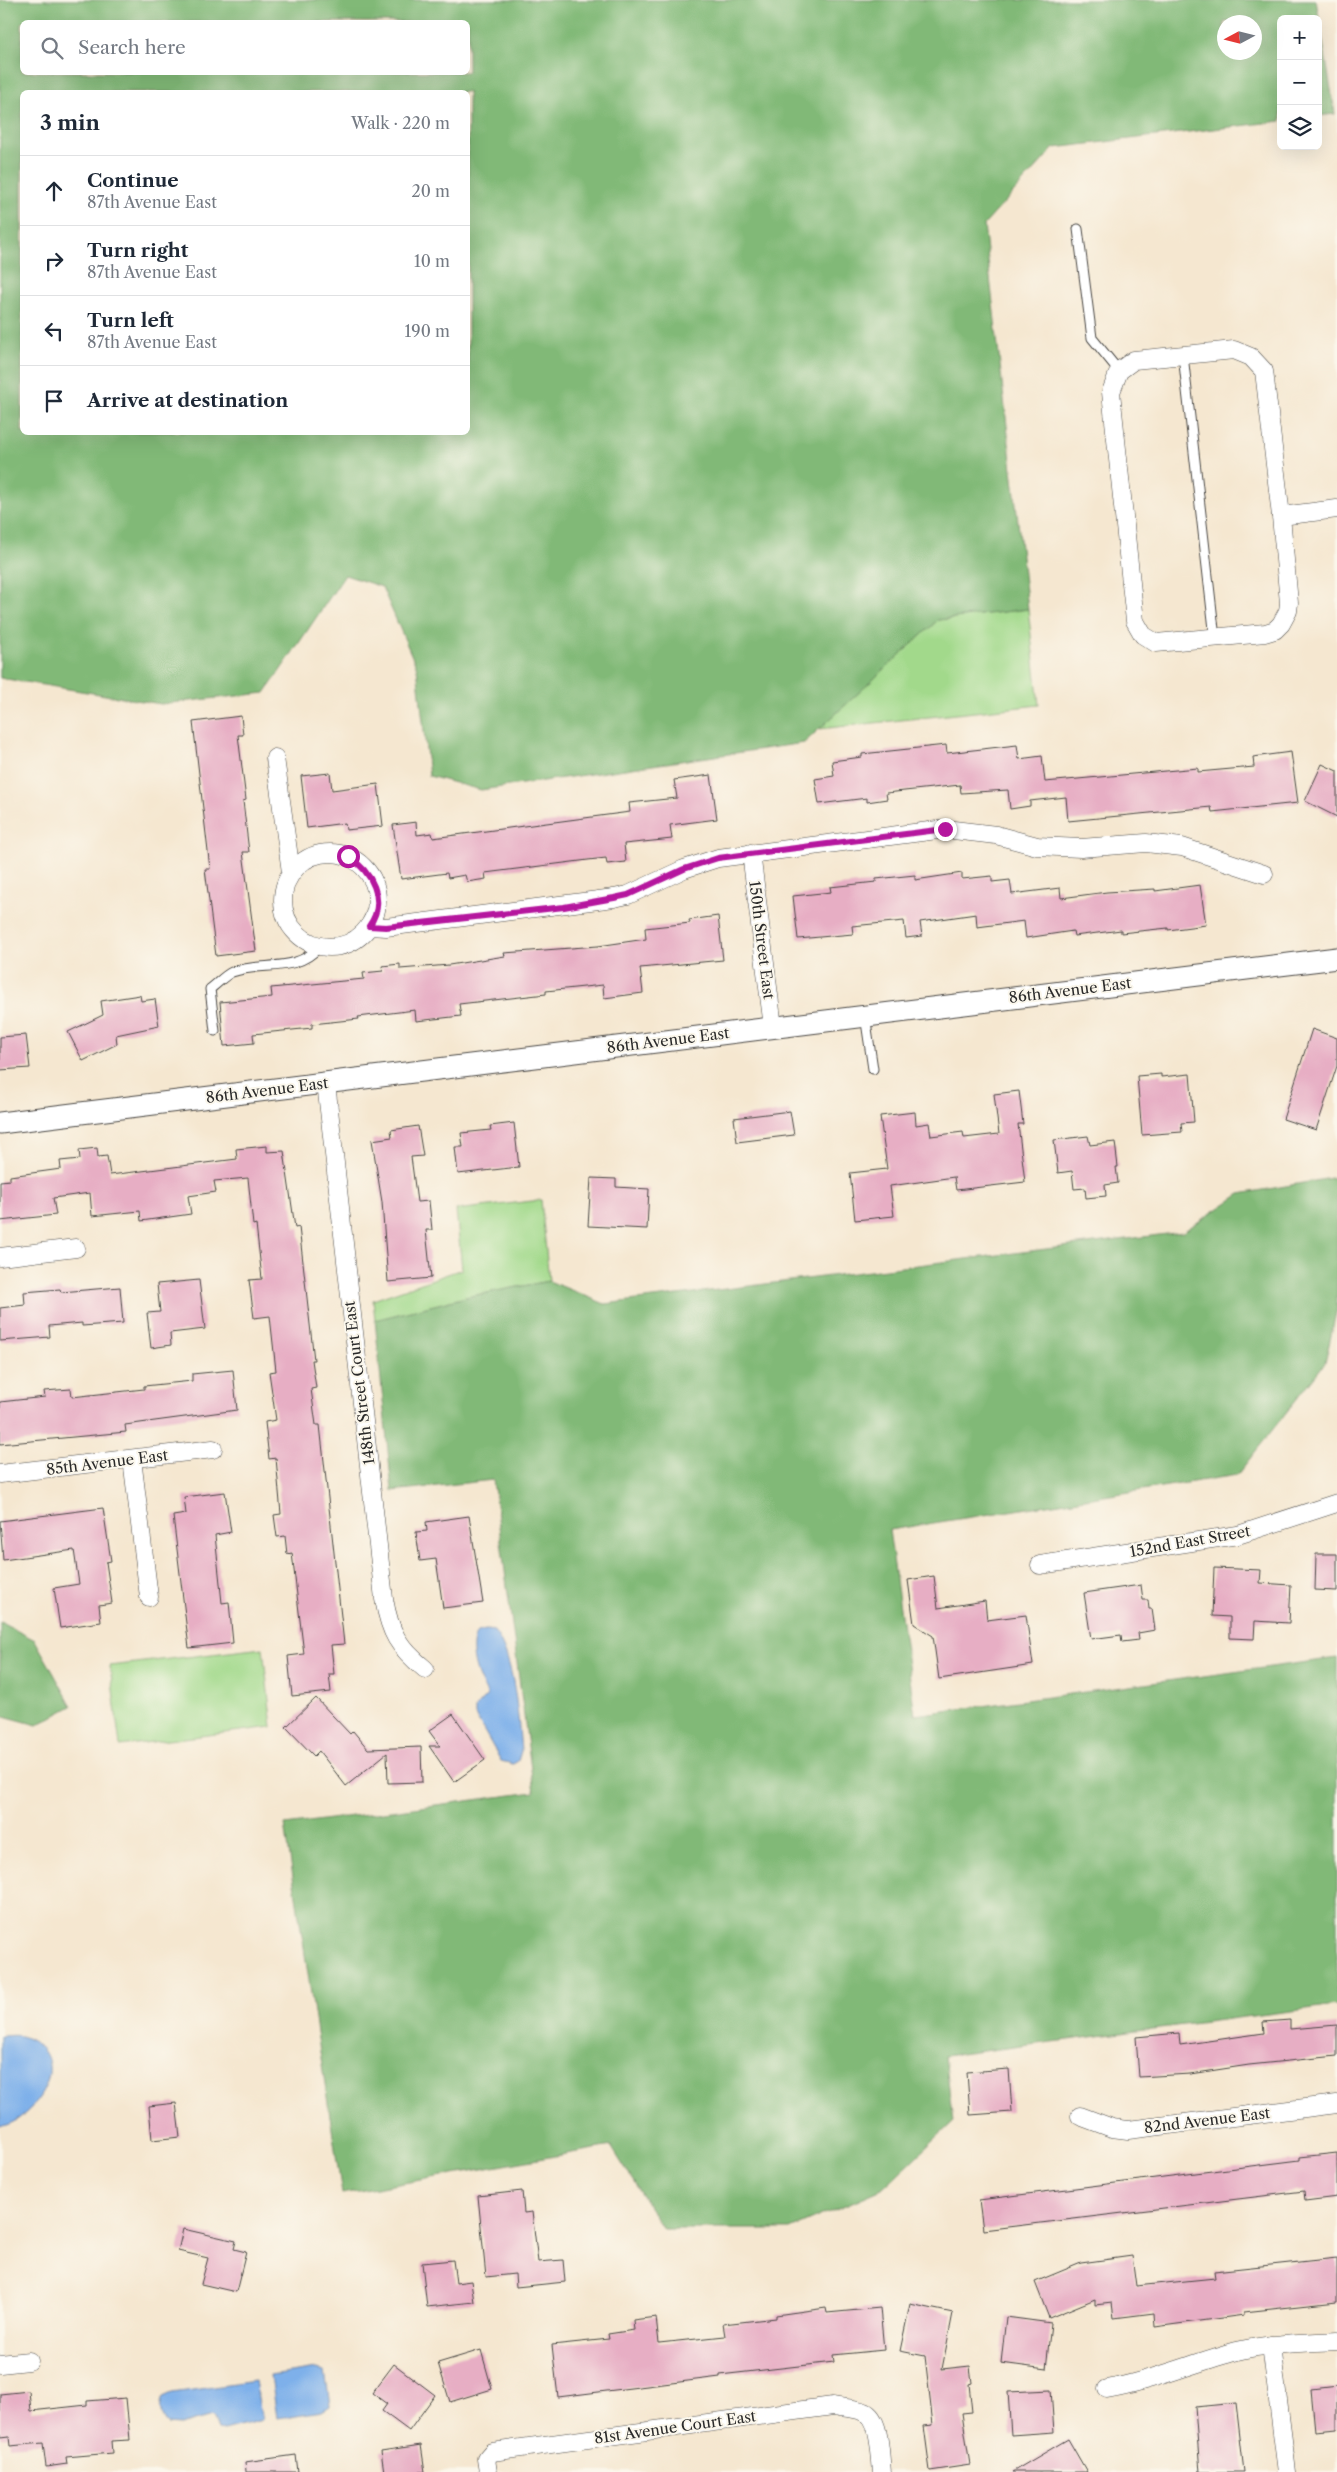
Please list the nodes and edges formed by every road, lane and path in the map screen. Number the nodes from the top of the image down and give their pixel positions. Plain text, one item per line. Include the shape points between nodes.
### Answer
1 (1078, 229) dead end
2 (1183, 355) junction
3 (1119, 371) junction
4 (1337, 509) edge
5 (1281, 516) junction
6 (1215, 638) junction
7 (275, 758) dead end
8 (751, 852) junction
9 (292, 872) junction
10 (1264, 874) dead end
11 (369, 926) junction
12 (320, 946) junction
13 (1337, 958) edge
14 (865, 1015) junction
15 (773, 1026) junction
16 (215, 1031) dead end
17 (873, 1069) dead end
18 (326, 1083) junction
19 (0, 1123) edge
20 (76, 1248) dead end
21 (0, 1257) edge
22 (213, 1449) dead end
23 (132, 1459) junction
24 (0, 1474) edge
25 (1337, 1503) edge
26 (1040, 1565) dead end
27 (149, 1597) dead end
28 (425, 1669) dead end
29 (1337, 2104) edge
30 (1080, 2116) dead end
31 (1337, 2341) edge
32 (1271, 2345) junction
33 (29, 2361) dead end
34 (0, 2364) edge
35 (1107, 2389) dead end
36 (487, 2466) edge
37 (882, 2472) edge
38 (1287, 2472) edge

1 - 3 lane via 1092,338
2 - 3 street via 1134,360
2 - 5 street via 1234,350 1251,357 1264,371
2 - 6 lane
3 - 6 street via 1111,392 1135,621 1142,635 1156,643
4 - 5 street
5 - 6 street via 1289,603 1285,618 1275,630 1266,633
7 - 9 street
8 - 10 street via 945,829 996,835 1037,846 1081,848 1146,843 1182,847
8 - 11 street via 701,863 614,898 564,907 386,927
8 - 15 street, 150th Street East
9 - 11 street via 317,854 348,856 361,864 371,876 376,891 377,906
9 - 12 street via 284,886 286,917 294,930
11 - 12 street via 350,942 335,947
12 - 16 lane via 301,962 231,972 210,988
13 - 14 street, 86th Avenue East
14 - 15 street, 86th Avenue East
14 - 17 lane
15 - 18 street, 86th Avenue East
18 - 19 street, 86th Avenue East
18 - 28 street, 148th Street Court East via 384,1599 396,1641
20 - 21 street
22 - 23 street, 85th Avenue East
23 - 24 street, 85th Avenue East
23 - 27 street
25 - 26 street, 152nd East Street via 1238,1535
29 - 30 street, 82nd Avenue East via 1128,2130 1112,2128
31 - 32 street
32 - 35 street via 1238,2351 1154,2379
32 - 38 street
33 - 34 street
36 - 37 street, 81st Avenue Court East via 492,2452 833,2406 866,2412 876,2426

